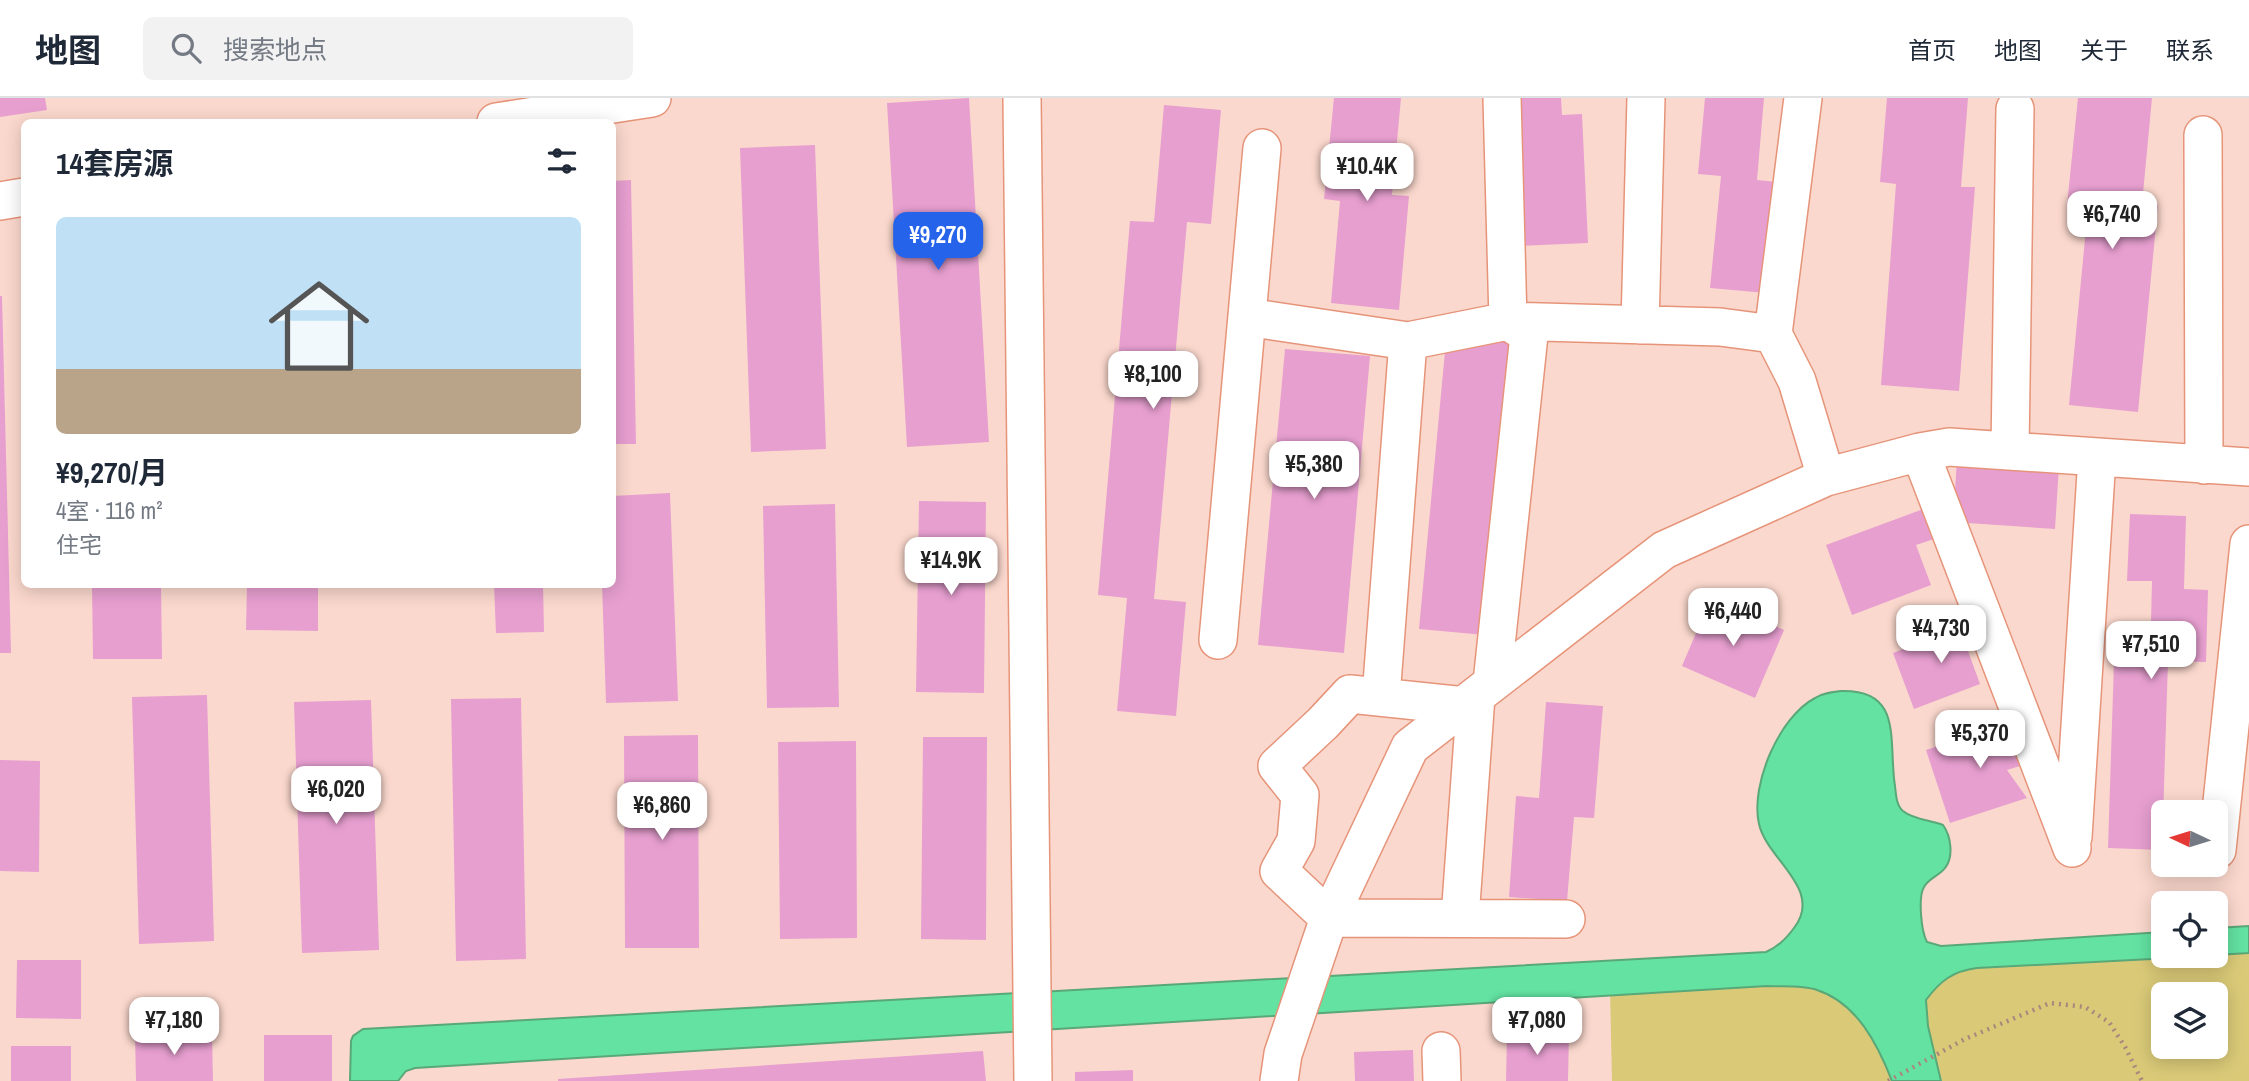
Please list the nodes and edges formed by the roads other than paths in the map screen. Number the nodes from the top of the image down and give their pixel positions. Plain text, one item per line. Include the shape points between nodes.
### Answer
1 (652, 98) edge
2 (1022, 98) edge
3 (1502, 98) edge
4 (1646, 98) edge
5 (1803, 98) edge
6 (2015, 109) dead end
7 (516, 119) edge
8 (2203, 135) dead end
9 (1262, 148) dead end
10 (21, 198) edge
11 (0, 201) edge
12 (1247, 317) junction
13 (1508, 321) junction
14 (1640, 325) junction
15 (1773, 334) junction
16 (1408, 341) junction
17 (2010, 451) junction
18 (1920, 452) junction
19 (2097, 457) junction
20 (2204, 465) junction
21 (2249, 467) edge
22 (1826, 477) junction
23 (2249, 544) edge
24 (1218, 640) dead end
25 (1478, 695) junction
26 (1381, 697) junction
27 (2222, 800) edge
28 (1329, 918) junction
29 (1460, 918) junction
30 (1566, 919) dead end
31 (1281, 1068) edge
32 (1033, 1081) edge

1 - 7 street
2 - 32 street
3 - 13 street
4 - 14 street
5 - 15 street
6 - 17 street
8 - 20 street
9 - 12 street
10 - 11 street
12 - 16 street
12 - 24 street
13 - 14 street
13 - 16 street
13 - 25 street via 1529,335
14 - 15 street
15 - 22 street via 1797,381
16 - 26 street
17 - 18 street via 1949,447
17 - 19 street
18 - 19 street via 2072,848
18 - 22 street
19 - 20 street
20 - 21 street
22 - 25 street via 1664,550
23 - 27 street
25 - 26 street
25 - 28 street via 1410,747
25 - 29 street
26 - 28 street via 1350,694 1277,766 1300,795 1296,841 1279,871
28 - 29 street
28 - 31 street
29 - 30 street

